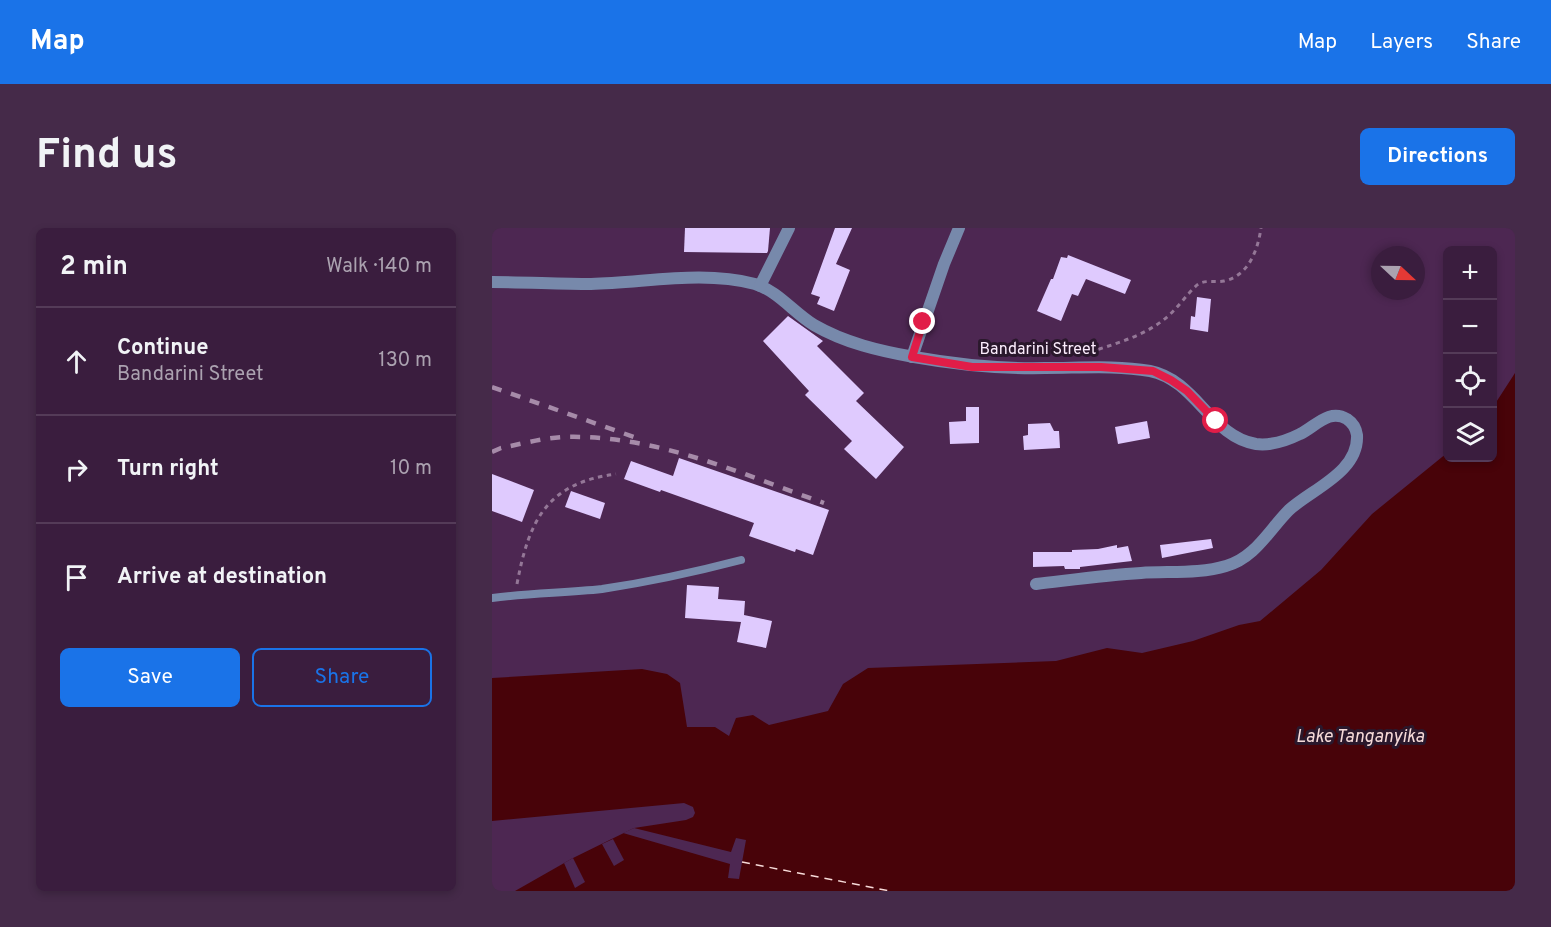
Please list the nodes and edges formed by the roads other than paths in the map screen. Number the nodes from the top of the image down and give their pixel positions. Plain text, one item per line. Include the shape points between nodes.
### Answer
1 (789, 228) edge
2 (959, 228) edge
3 (492, 282) edge
4 (760, 285) junction
5 (912, 357) junction
6 (741, 560) dead end
7 (1036, 584) dead end
8 (492, 598) edge

1 - 4 street
2 - 5 street
3 - 4 street, Bandarini Street via 590,284 701,278
4 - 5 street, Bandarini Street via 835,335
5 - 7 street, Bandarini Street via 972,367 1153,371 1187,391 1234,438 1255,444 1273,445 1303,433 1327,417 1344,417 1356,430 1355,450 1348,462 1290,510 1238,562 1214,568
6 - 8 lane via 636,584

